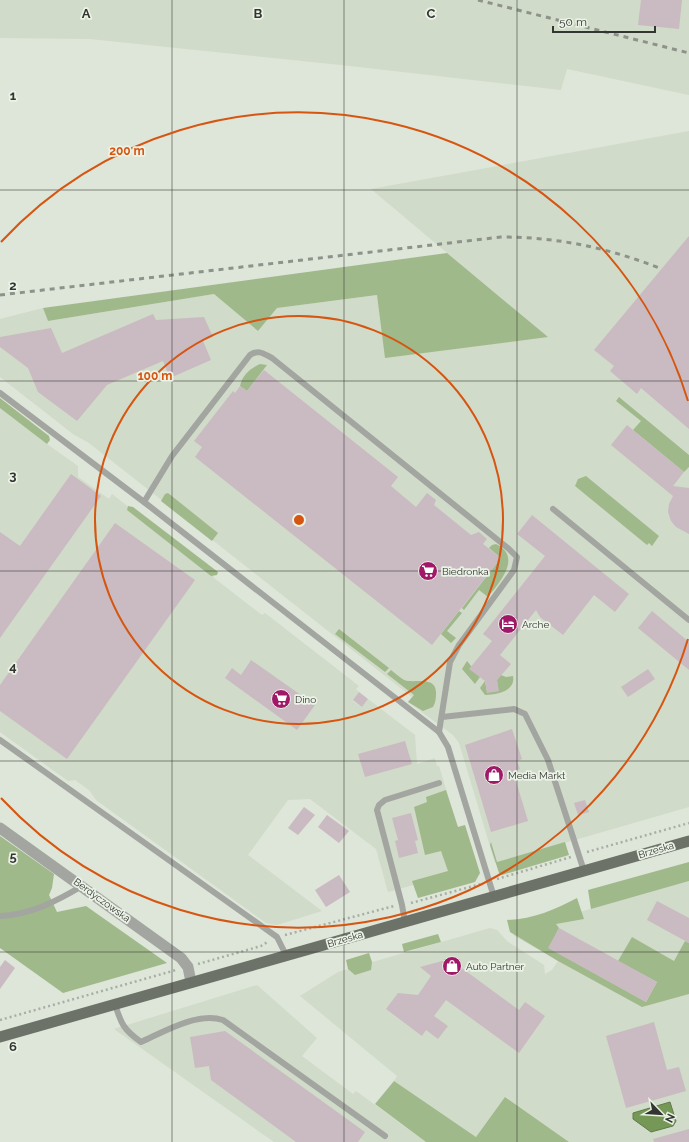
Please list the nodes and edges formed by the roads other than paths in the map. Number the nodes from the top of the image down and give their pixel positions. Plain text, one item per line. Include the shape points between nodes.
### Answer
1 (0, 393) edge
2 (144, 502) junction
3 (553, 510) dead end
4 (689, 620) edge
5 (442, 717) junction
6 (439, 732) junction
7 (0, 740) edge
8 (439, 783) dead end
9 (0, 828) edge
10 (689, 841) edge
11 (584, 871) junction
12 (82, 886) junction
13 (494, 896) junction
14 (0, 916) edge
15 (405, 922) junction
16 (286, 956) junction
17 (191, 982) junction
18 (115, 1004) junction
19 (0, 1037) edge
20 (385, 1136) dead end

1 - 2 lane
2 - 5 lane via 172,456 250,355 259,351 272,358 517,557 514,570 450,662
2 - 6 lane
3 - 4 lane
5 - 6 lane
5 - 11 lane via 514,709 525,714 548,760
6 - 13 lane via 448,747
7 - 16 lane via 277,937
8 - 15 lane via 386,800 377,810
9 - 12 street, Berdyczowska
10 - 11 main road, Brzeska
11 - 13 main road, Brzeska
12 - 14 lane via 52,904 12,916
12 - 17 street, Berdyczowska via 182,958 188,967
13 - 15 main road, Brzeska
15 - 16 main road, Brzeska
16 - 17 main road, Brzeska
17 - 18 main road, Brzeska
18 - 19 main road, Brzeska
18 - 20 lane via 119,1020 125,1030 141,1042 195,1020 215,1017 223,1020

